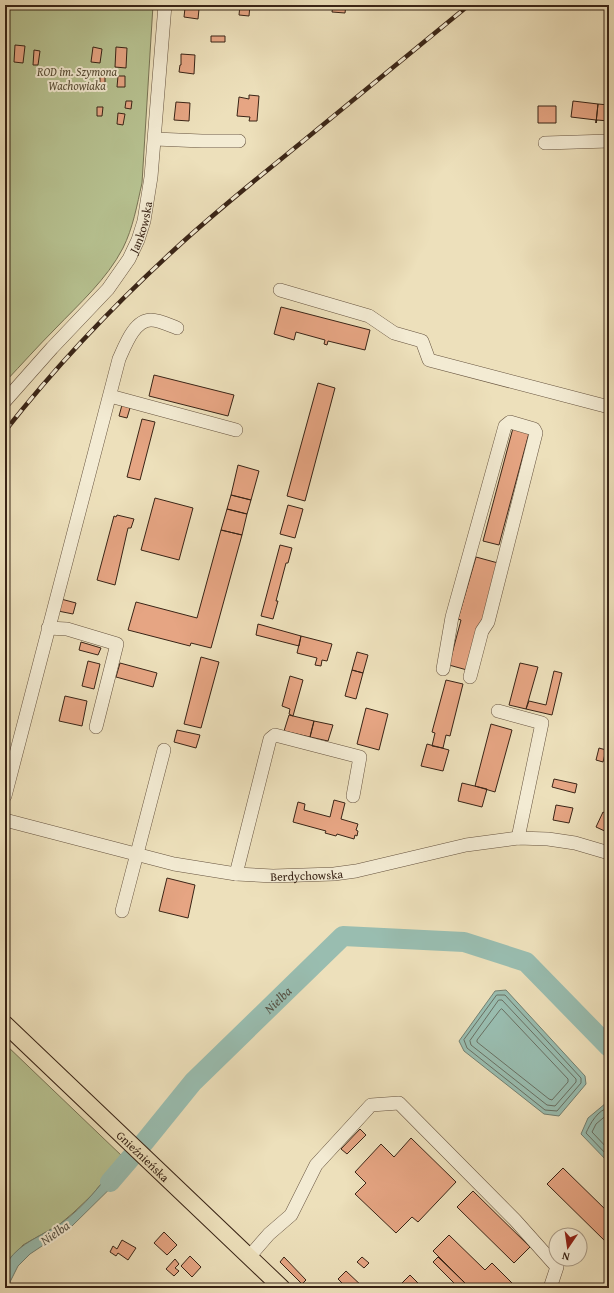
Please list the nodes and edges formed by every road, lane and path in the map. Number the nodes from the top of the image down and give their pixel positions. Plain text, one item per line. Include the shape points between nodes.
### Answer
1 (164, 5) edge
2 (155, 139) junction
3 (238, 141) dead end
4 (609, 141) edge
5 (544, 143) dead end
6 (280, 290) dead end
7 (177, 328) dead end
8 (110, 396) junction
9 (5, 401) edge
10 (609, 407) edge
11 (236, 430) dead end
12 (48, 628) junction
13 (443, 669) dead end
14 (470, 677) dead end
15 (498, 711) dead end
16 (96, 727) dead end
17 (164, 750) dead end
18 (5, 796) edge
19 (353, 796) dead end
20 (5, 820) edge
21 (518, 838) junction
22 (609, 853) edge
23 (136, 854) junction
24 (236, 874) junction
25 (122, 911) dead end
26 (5, 1024) edge
27 (249, 1257) junction
28 (277, 1286) edge
29 (550, 1288) edge

1 - 2 street, Jankowska
2 - 3 street
2 - 9 street, Jankowska via 144,221 129,259 108,289
4 - 5 street
6 - 10 street via 369,316 394,333 422,342 429,360
7 - 8 street via 152,320 144,321 137,326 119,359
8 - 11 street
8 - 12 street
12 - 16 street via 67,629 117,644
12 - 18 street
13 - 14 street via 452,617 505,426 510,422 534,429 536,433 492,607 488,622 482,631
15 - 21 street via 542,723
17 - 23 street
19 - 24 street via 360,757 275,735 270,739
20 - 23 street, Berdychowska
21 - 22 street, Berdychowska via 575,843
21 - 24 street, Berdychowska via 466,845 334,874
23 - 24 street, Berdychowska via 174,864
23 - 25 street
26 - 27 main road, Gnieźnieńska
27 - 28 main road, Gnieźnieńska
27 - 29 street via 269,1234 291,1215 316,1165 371,1105 399,1103 557,1266

